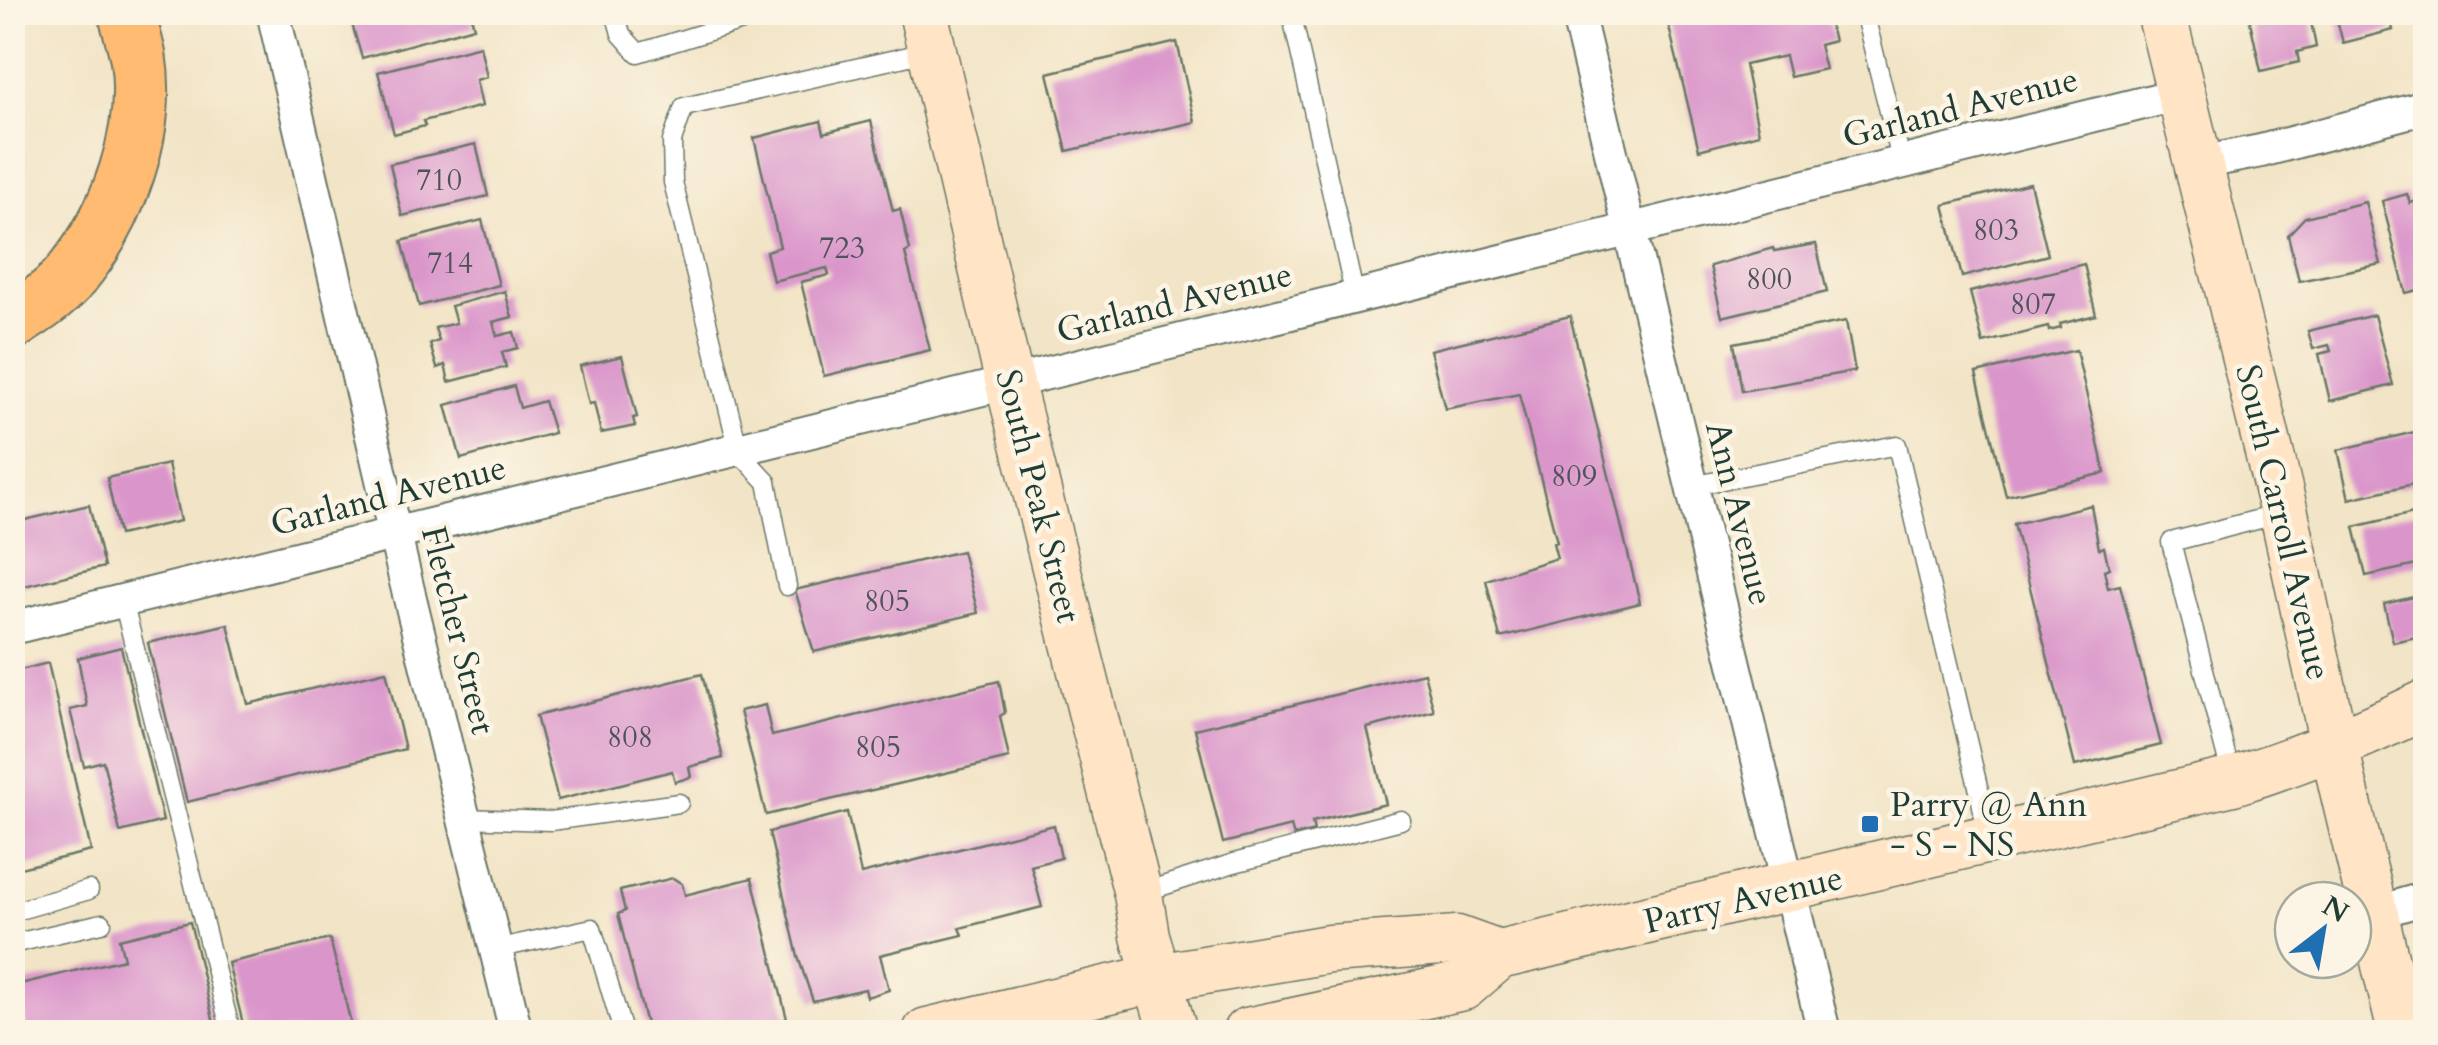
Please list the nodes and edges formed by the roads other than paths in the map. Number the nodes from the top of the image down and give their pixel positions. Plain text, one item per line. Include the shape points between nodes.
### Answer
1 (126, 12) edge
2 (273, 12) edge
3 (615, 12) edge
4 (772, 12) edge
5 (1290, 12) edge
6 (1578, 12) edge
7 (1864, 12) edge
8 (2161, 12) edge
9 (927, 32) edge
10 (2180, 94) junction
11 (2426, 108) edge
12 (1902, 163) junction
13 (2198, 163) junction
14 (1630, 230) junction
15 (1355, 297) junction
16 (12, 322) edge
17 (1010, 384) junction
18 (738, 452) junction
19 (1692, 486) junction
20 (2284, 513) junction
21 (394, 534) junction
22 (787, 586) dead end
23 (123, 601) junction
24 (12, 628) edge
25 (2426, 704) edge
26 (2334, 746) junction
27 (2233, 782) junction
28 (679, 804) dead end
29 (464, 818) junction
30 (1401, 820) dead end
31 (1988, 840) junction
32 (1790, 888) junction
33 (89, 890) dead end
34 (1138, 894) junction
35 (2426, 898) edge
36 (12, 912) edge
37 (2374, 913) junction
38 (102, 923) dead end
39 (12, 944) edge
40 (496, 949) junction
41 (1498, 955) junction
42 (1157, 978) junction
43 (231, 1032) edge
44 (516, 1032) edge
45 (623, 1032) edge
46 (927, 1032) edge
47 (1173, 1032) edge
48 (1246, 1032) edge
49 (1824, 1032) edge
50 (2402, 1032) edge

1 - 16 highway via 138,60 138,112 126,174 98,237 71,276
2 - 21 street, Fletcher Street
3 - 4 lane via 621,34 638,53
5 - 15 lane
6 - 14 street, Ann Avenue
7 - 12 lane
8 - 10 street, South Carroll Avenue
9 - 17 street, South Peak Street
9 - 18 lane via 684,107 672,142 673,182
10 - 12 street, Garland Avenue
10 - 13 street, South Carroll Avenue
11 - 13 street
12 - 14 street, Garland Avenue
13 - 20 street, South Carroll Avenue
14 - 15 street, Garland Avenue
14 - 19 street, Ann Avenue
15 - 17 street, Garland Avenue
17 - 18 street, Garland Avenue
17 - 34 street, South Peak Street
18 - 21 street, Garland Avenue
18 - 22 lane via 766,482
19 - 31 lane via 1898,445
19 - 32 street, Ann Avenue
20 - 26 street, South Carroll Avenue
20 - 27 lane via 2172,542
21 - 23 street, Garland Avenue
21 - 29 street, Fletcher Street
23 - 24 street, Garland Avenue
23 - 43 lane
25 - 26 street, Parry Avenue
26 - 27 street, Parry Avenue
26 - 37 street, South Carroll Avenue
27 - 31 street, Parry Avenue
28 - 29 lane via 550,822
29 - 40 street, Fletcher Street
30 - 34 lane
31 - 32 street, Parry Avenue
32 - 41 street, Parry Avenue
32 - 49 street, Ann Avenue
33 - 36 lane
34 - 42 street, South Peak Street
35 - 37 street
37 - 50 street, South Carroll Avenue
38 - 39 lane
40 - 44 street, Fletcher Street
40 - 45 lane via 592,928
41 - 42 street, Parry Avenue via 1458,940 1328,950
41 - 48 street, Parry Avenue via 1463,986
42 - 46 street, Parry Avenue
42 - 47 street, South Peak Street

